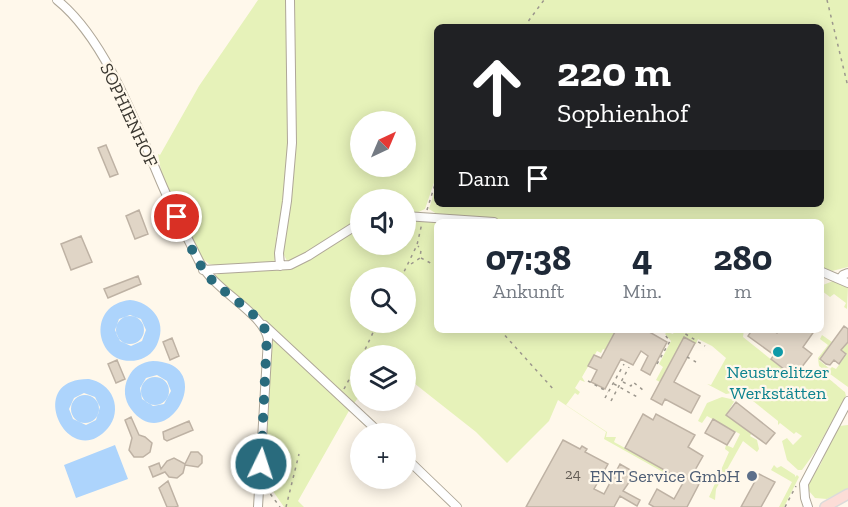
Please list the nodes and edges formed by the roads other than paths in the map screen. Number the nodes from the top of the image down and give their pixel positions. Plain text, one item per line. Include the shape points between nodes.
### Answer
1 (57, 0) edge
2 (290, 0) edge
3 (416, 217) edge
4 (442, 219) edge
5 (350, 229) edge
6 (280, 266) junction
7 (203, 270) junction
8 (848, 273) edge
9 (824, 274) edge
10 (844, 281) edge
11 (259, 320) junction
12 (848, 401) edge
13 (369, 423) edge
14 (416, 468) edge
15 (848, 494) edge
16 (258, 507) edge
17 (457, 507) edge
18 (808, 507) edge
19 (825, 507) edge

1 - 7 street, SOPHIENHOF via 108,66
2 - 6 street via 292,143
3 - 4 street
5 - 6 street via 308,256
6 - 7 street
7 - 11 street, SOPHIENHOF
8 - 10 street
9 - 10 street
11 - 13 street, SOPHIENHOF
11 - 16 street via 268,339
12 - 18 street via 804,484
14 - 17 street
15 - 19 main road

